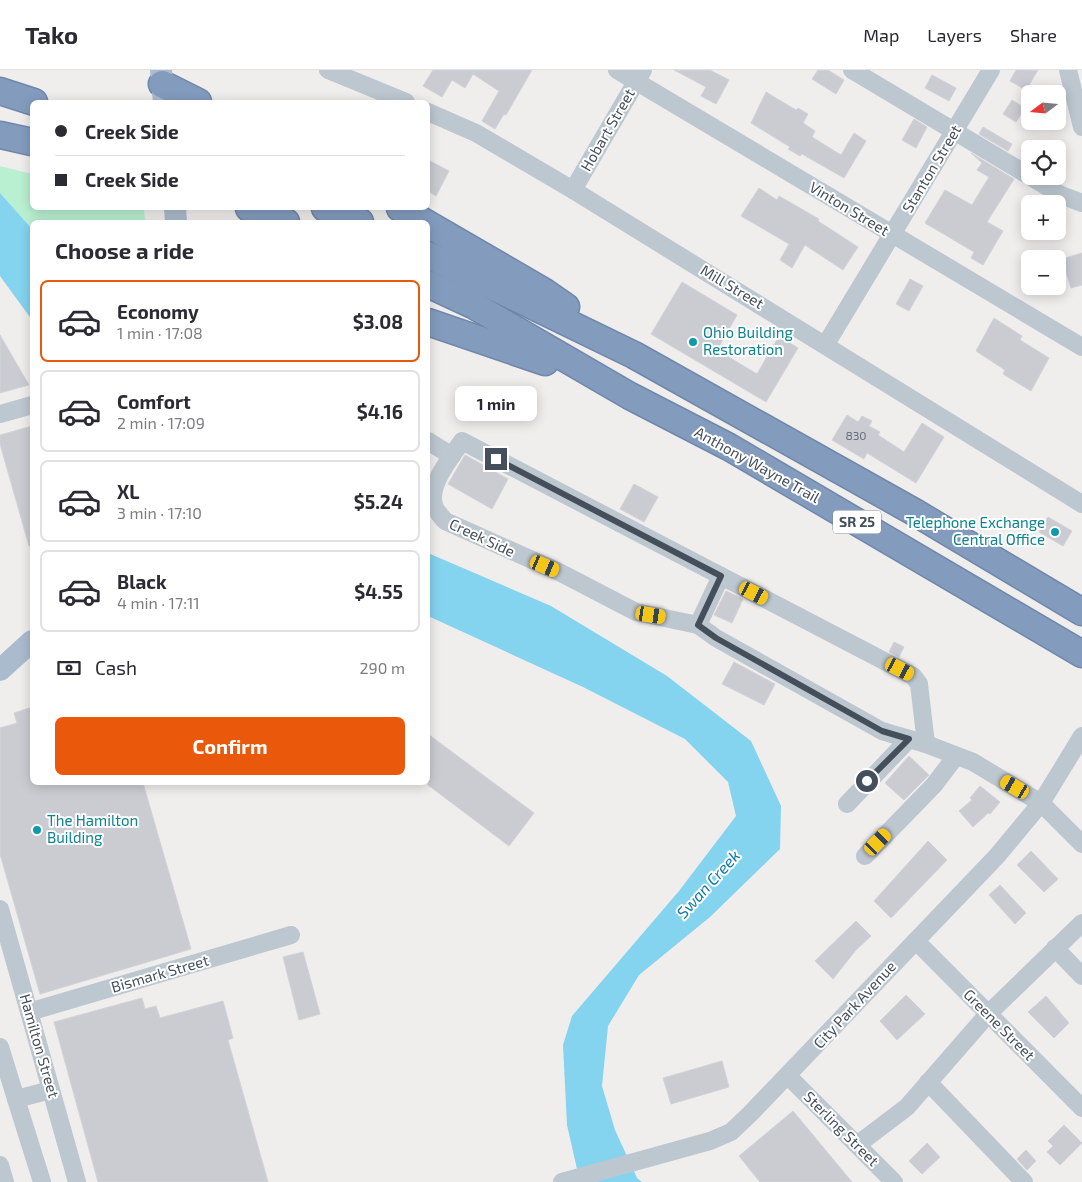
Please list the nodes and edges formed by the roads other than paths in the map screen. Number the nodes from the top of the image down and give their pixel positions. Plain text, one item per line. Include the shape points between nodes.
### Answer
1 (328, 70) edge
2 (617, 70) edge
3 (852, 70) edge
4 (990, 70) edge
5 (1068, 70) edge
6 (639, 76) edge
7 (162, 85) edge
8 (0, 90) edge
9 (194, 100) edge
10 (401, 100) edge
11 (30, 101) edge
12 (430, 113) edge
13 (1082, 127) edge
14 (954, 131) junction
15 (573, 190) junction
16 (1082, 203) edge
17 (254, 210) edge
18 (330, 210) edge
19 (403, 210) edge
20 (281, 220) edge
21 (355, 220) edge
22 (421, 220) edge
23 (430, 225) edge
24 (892, 234) junction
25 (430, 256) edge
26 (430, 285) edge
27 (430, 323) edge
28 (826, 344) junction
29 (1082, 347) edge
30 (634, 355) junction
31 (630, 396) junction
32 (30, 406) edge
33 (0, 414) edge
34 (430, 441) edge
35 (452, 456) junction
36 (1082, 504) edge
37 (721, 576) junction
38 (1082, 612) edge
39 (698, 625) junction
40 (30, 644) edge
41 (1082, 654) edge
42 (0, 670) edge
43 (1082, 736) edge
44 (909, 739) junction
45 (926, 744) junction
46 (956, 756) junction
47 (1041, 803) junction
48 (847, 804) dead end
49 (1082, 844) edge
50 (865, 856) dead end
51 (1, 914) edge
52 (1082, 923) edge
53 (291, 934) dead end
54 (916, 942) junction
55 (1055, 948) junction
56 (1082, 976) edge
57 (29, 1012) junction
58 (988, 1014) junction
59 (0, 1047) edge
60 (788, 1076) junction
61 (928, 1082) junction
62 (51, 1090) junction
63 (16, 1099) junction
64 (1082, 1108) edge
65 (857, 1145) junction
66 (0, 1165) edge
67 (567, 1180) edge
68 (5, 1182) edge
69 (42, 1182) edge
70 (77, 1182) edge
71 (894, 1182) edge
72 (1024, 1182) edge

1 - 10 street
2 - 6 street, Vinton Street
3 - 14 street
4 - 14 street, Stanton Street
5 - 13 street
6 - 15 street, Hobart Street
6 - 24 street, Vinton Street
7 - 9 highway
8 - 11 highway
12 - 15 street, Mill Street via 476,133
14 - 16 street via 1061,195
14 - 24 street, Stanton Street
15 - 28 street, Mill Street
17 - 20 highway
18 - 21 highway
19 - 22 highway
23 - 30 highway via 543,291
24 - 28 street, Stanton Street
24 - 29 street, Vinton Street
25 - 30 highway, SR 25
26 - 31 highway, Anthony Wayne Trail / SR 25 via 473,305
27 - 31 highway via 521,352
28 - 36 street, Mill Street
30 - 38 highway, SR 25 via 907,508
31 - 41 highway, Anthony Wayne Trail / SR 25 via 729,447
32 - 33 street
34 - 35 street
35 - 37 street, Creek Side via 462,441
35 - 39 street, Creek Side via 433,490 434,506 445,521 559,572 636,612
37 - 39 street
37 - 45 street, Creek Side via 913,676 919,684
39 - 44 street, Creek Side via 882,731
40 - 42 main road
43 - 47 street, City Park Avenue
44 - 45 street, Creek Side
44 - 48 street
45 - 46 street, Creek Side
46 - 47 street, Creek Side via 974,762
46 - 50 street via 934,785
47 - 49 street, Creek Side
47 - 54 street, City Park Avenue via 997,856
51 - 57 street, Hamilton Street
52 - 55 street
53 - 57 street, Bismark Street
54 - 58 street, Greene Street
54 - 60 street, City Park Avenue
55 - 56 street
55 - 58 street
57 - 62 street, Hamilton Street
58 - 61 street
58 - 64 street, Greene Street
59 - 63 street
60 - 65 street, Sterling Street
60 - 67 street, City Park Avenue via 731,1132 710,1141
61 - 65 street via 907,1107
61 - 72 street
62 - 63 street
62 - 70 street, Hamilton Street
63 - 69 street
65 - 71 street, Sterling Street
66 - 68 street

